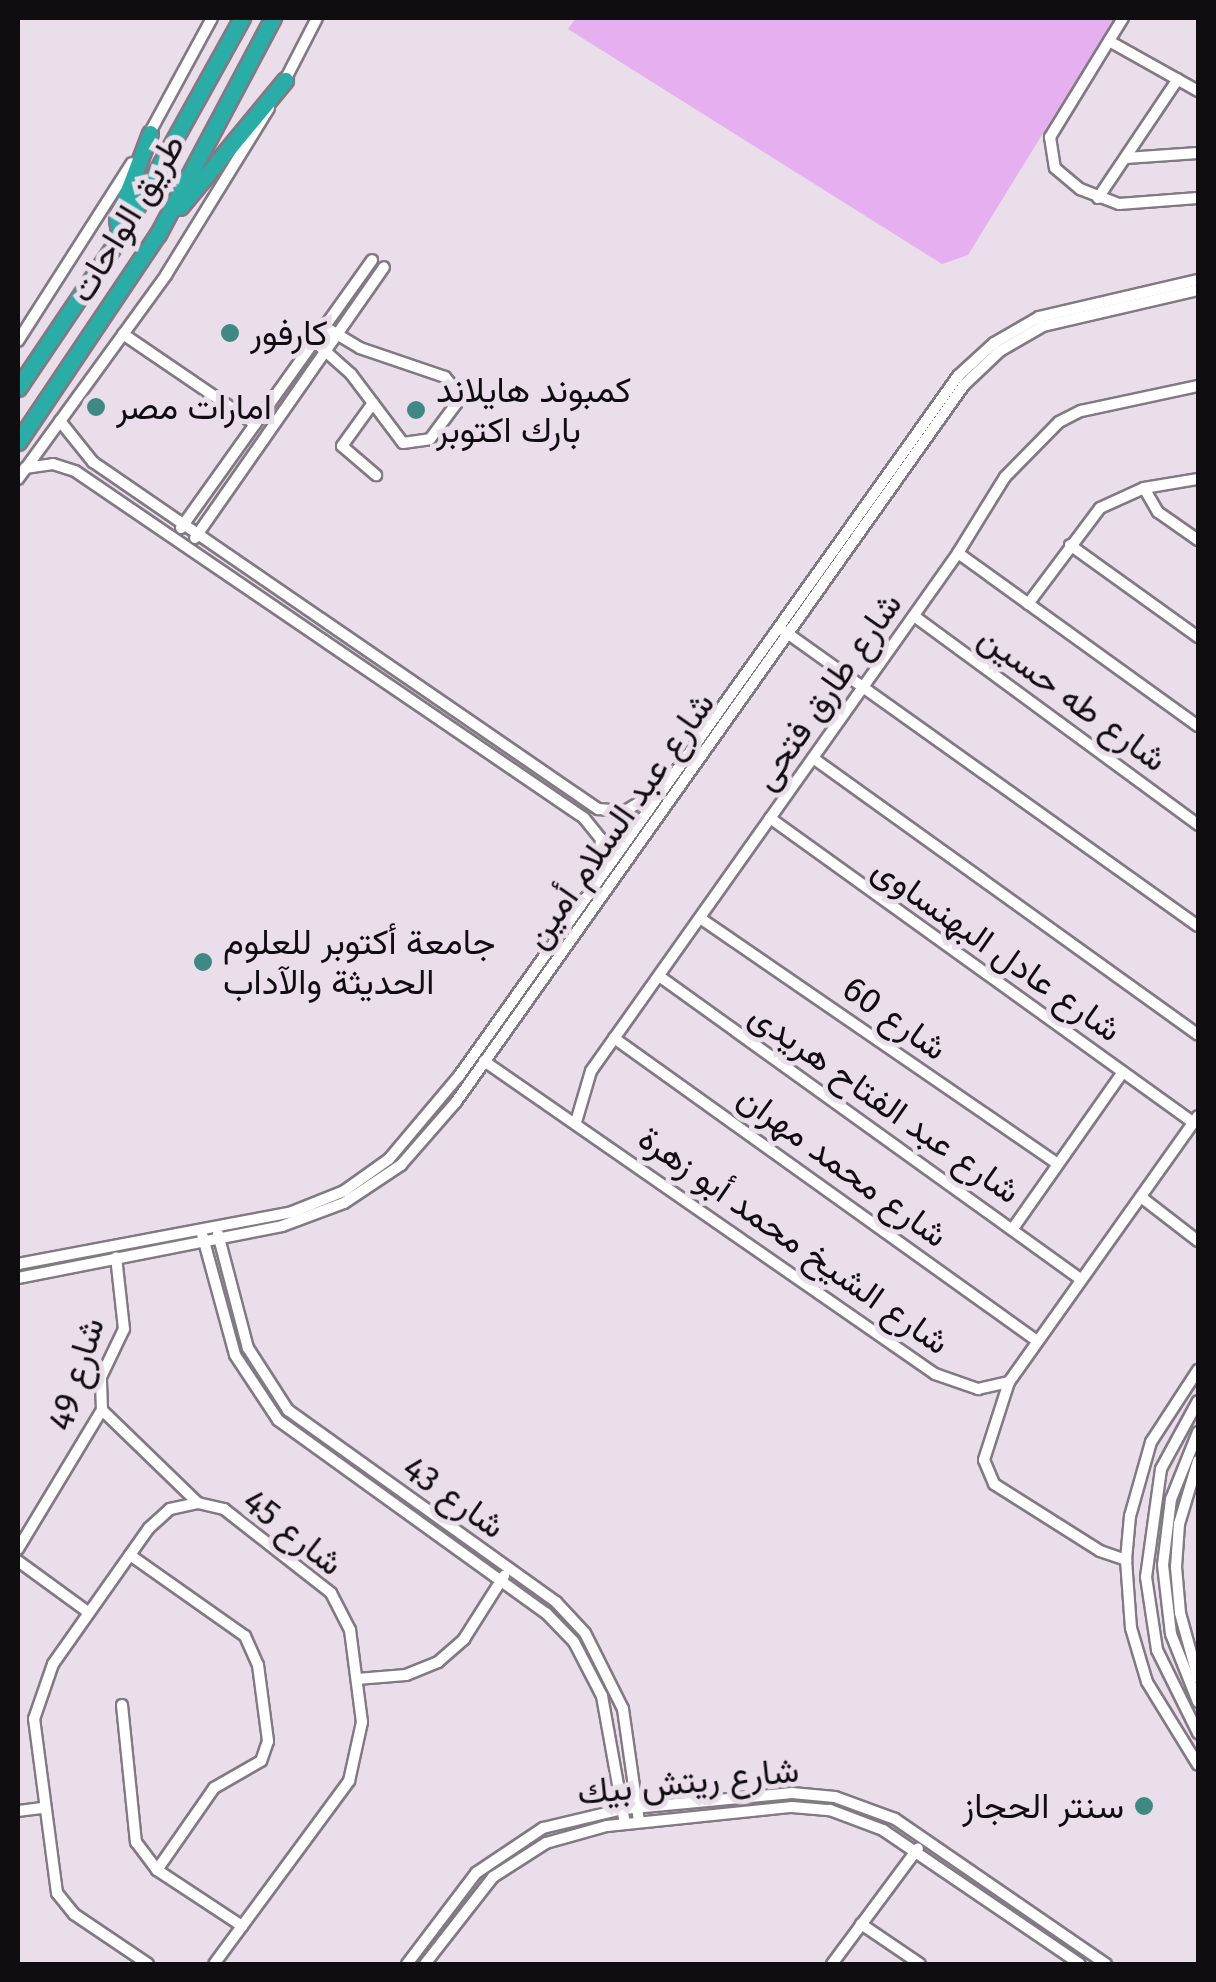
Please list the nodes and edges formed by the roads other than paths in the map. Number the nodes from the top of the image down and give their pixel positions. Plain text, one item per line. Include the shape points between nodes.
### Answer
1 (212, 18) edge
2 (242, 18) edge
3 (273, 18) edge
4 (317, 18) edge
5 (1123, 18) edge
6 (1109, 41) junction
7 (285, 80) junction
8 (1178, 80) junction
9 (1198, 91) edge
10 (150, 133) junction
11 (1198, 152) edge
12 (1126, 158) junction
13 (1098, 198) junction
14 (1198, 198) edge
15 (158, 234) junction
16 (120, 236) junction
17 (372, 260) dead end
18 (384, 267) dead end
19 (1198, 280) edge
20 (1198, 290) edge
21 (324, 327) junction
22 (123, 334) junction
23 (336, 335) junction
24 (18, 341) edge
25 (315, 342) junction
26 (360, 348) junction
27 (326, 350) junction
28 (345, 368) junction
29 (1198, 386) edge
30 (18, 388) edge
31 (373, 403) junction
32 (60, 421) junction
33 (256, 424) junction
34 (18, 442) edge
35 (25, 468) junction
36 (376, 475) dead end
37 (18, 479) edge
38 (1198, 479) edge
39 (1144, 488) junction
40 (184, 524) junction
41 (198, 534) junction
42 (174, 537) junction
43 (1198, 540) edge
44 (1070, 545) junction
45 (188, 547) junction
46 (958, 554) junction
47 (1028, 604) junction
48 (914, 616) junction
49 (780, 629) junction
50 (1198, 636) edge
51 (863, 688) junction
52 (1198, 726) edge
53 (813, 758) junction
54 (662, 789) junction
55 (608, 812) junction
56 (770, 818) junction
57 (1198, 825) edge
58 (595, 829) junction
59 (595, 883) junction
60 (700, 918) junction
61 (1198, 926) edge
62 (659, 976) junction
63 (1198, 1035) edge
64 (614, 1038) junction
65 (484, 1061) junction
66 (1123, 1072) junction
67 (1196, 1120) edge
68 (576, 1122) junction
69 (1058, 1164) junction
70 (1141, 1197) junction
71 (1014, 1227) junction
72 (217, 1232) junction
73 (202, 1234) junction
74 (1198, 1242) edge
75 (116, 1256) junction
76 (18, 1264) edge
77 (18, 1278) edge
78 (1079, 1278) junction
79 (1037, 1340) junction
80 (1198, 1370) edge
81 (1009, 1382) junction
82 (1198, 1400) edge
83 (102, 1410) junction
84 (1184, 1421) junction
85 (1198, 1432) edge
86 (1151, 1442) junction
87 (1198, 1461) edge
88 (198, 1503) junction
89 (18, 1548) edge
90 (130, 1555) junction
91 (1126, 1560) junction
92 (18, 1561) edge
93 (508, 1570) junction
94 (501, 1580) junction
95 (88, 1612) junction
96 (1198, 1678) edge
97 (357, 1679) junction
98 (1198, 1702) edge
99 (122, 1706) dead end
100 (1198, 1733) edge
101 (1198, 1765) edge
102 (638, 1807) junction
103 (41, 1808) junction
104 (624, 1809) junction
105 (18, 1811) edge
106 (639, 1822) junction
107 (625, 1824) junction
108 (924, 1839) junction
109 (915, 1852) junction
110 (157, 1870) junction
111 (861, 1924) junction
112 (242, 1926) junction
113 (148, 1964) edge
114 (214, 1964) edge
115 (406, 1964) edge
116 (424, 1964) edge
117 (832, 1964) edge
118 (920, 1964) edge
119 (1080, 1964) edge
120 (1106, 1964) edge

1 - 10 street
2 - 16 highway, طريق الواحات
3 - 15 highway, طريق الواحات
4 - 7 street
5 - 6 street
6 - 8 street
6 - 13 street via 1050,137 1056,168
7 - 15 highway
7 - 22 street via 229,178
8 - 9 street
8 - 12 street
10 - 16 highway via 116,220
10 - 24 street
11 - 12 street
12 - 13 street
13 - 14 street via 1145,206
15 - 34 highway, طريق الواحات
16 - 30 highway, طريق الواحات
17 - 21 street
18 - 23 street
19 - 49 street, شارع عبد السلام أمين via 1064,308 994,343 924,416
20 - 49 street, شارع عبد السلام أمين via 1066,317 1000,351 934,422
21 - 23 street
21 - 25 street
22 - 32 street
22 - 33 street
23 - 26 street
23 - 27 street
25 - 27 street
25 - 33 street
26 - 28 street
26 - 31 street via 445,377 457,396 430,439 413,446 396,436
27 - 28 street
27 - 41 street
28 - 31 street
29 - 46 street, شارع طارق فتحى via 1104,401 1059,422 1005,477
31 - 36 street via 342,446
32 - 35 street
32 - 40 street via 80,452
33 - 40 street
35 - 37 street
35 - 42 street via 70,468
38 - 39 street
39 - 43 street via 1158,512
39 - 44 street via 1100,508
40 - 41 street
40 - 42 street
41 - 45 street
41 - 55 street
42 - 45 street
44 - 47 street
44 - 50 street
45 - 58 street
46 - 47 street
46 - 48 street, شارع طارق فتحى
47 - 52 street
48 - 51 street, شارع طارق فتحى
48 - 57 street, شارع طه حسين
49 - 51 street
49 - 54 street, شارع عبد السلام أمين
49 - 65 street, شارع عبد السلام أمين
51 - 53 street, شارع طارق فتحى
51 - 61 street
53 - 56 street, شارع طارق فتحى
53 - 63 street
54 - 55 street via 630,810
54 - 59 street, شارع عبد السلام أمين
55 - 58 street via 608,823
56 - 60 street, شارع طارق فتحى
56 - 66 street, شارع عادل البهنساوى
58 - 59 street via 602,848
59 - 72 street, شارع عبد السلام أمين via 445,1096 390,1159 318,1203
60 - 62 street, شارع طارق فتحى
60 - 69 street, شارع 60
62 - 64 street, شارع طارق فتحى
62 - 71 street, شارع عبد الفتاح هريدى
64 - 68 street, شارع طارق فتحى via 583,1087
64 - 79 street, شارع محمد مهران
65 - 68 street, شارع الشيخ محمد أبو زهرة
65 - 72 street, شارع عبد السلام أمين via 439,1125 381,1181 308,1218
66 - 67 street, شارع عادل البهنساوى
66 - 69 street
67 - 70 street
68 - 81 street, شارع الشيخ محمد أبو زهرة via 948,1382 978,1389
69 - 71 street
70 - 74 street
70 - 78 street
71 - 78 street, شارع عبد الفتاح هريدى
72 - 73 street, شارع عبد السلام أمين
72 - 93 street, شارع 43 via 248,1348 288,1410
73 - 75 street, شارع عبد السلام أمين
73 - 76 street, شارع عبد السلام أمين
73 - 94 street, شارع 43 via 235,1355 278,1420
75 - 77 street, شارع عبد السلام أمين
75 - 83 street, شارع 49 via 124,1329 102,1377
78 - 79 street
79 - 81 street
80 - 86 street
81 - 91 street via 984,1460 994,1484
82 - 84 street
83 - 88 street
83 - 89 street, شارع 49
84 - 86 street
84 - 100 street via 1155,1491 1146,1577 1157,1650
85 - 98 street via 1171,1500 1162,1565 1171,1634
86 - 91 street via 1130,1516
87 - 96 street via 1179,1524 1176,1568 1182,1624
88 - 90 street, شارع 45 via 158,1517
88 - 97 street, شارع 45 via 235,1517 331,1593 350,1630
90 - 95 street, شارع 45
90 - 110 street via 245,1636 258,1665 268,1741 262,1761 228,1778 203,1801
91 - 101 street via 1138,1656 1166,1720
92 - 95 street
93 - 94 street
93 - 102 street, شارع 43 via 571,1617 608,1670 628,1730
94 - 97 street via 464,1639 438,1662 406,1675
94 - 104 street, شارع 43 via 546,1612 586,1659 608,1716
95 - 103 street, شارع 45 via 37,1700
97 - 112 street, شارع 45 via 361,1742 349,1781
99 - 110 street via 131,1826
102 - 104 street, شارع ريتش بيك
102 - 106 street, شارع 43
102 - 108 street, شارع ريتش بيك via 814,1794 876,1810
103 - 105 street
103 - 113 street, شارع 45 via 57,1893 74,1914
104 - 107 street, شارع 43
104 - 115 street, شارع ريتش بيك via 544,1828 497,1855
106 - 107 street, شارع ريتش بيك
106 - 109 street, شارع ريتش بيك via 811,1807 867,1822
107 - 116 street, شارع ريتش بيك via 566,1835 510,1864 478,1892
108 - 109 street
108 - 120 street, شارع ريتش بيك
109 - 111 street
109 - 119 street, شارع ريتش بيك
110 - 112 street
111 - 117 street
111 - 118 street
112 - 114 street, شارع 45

